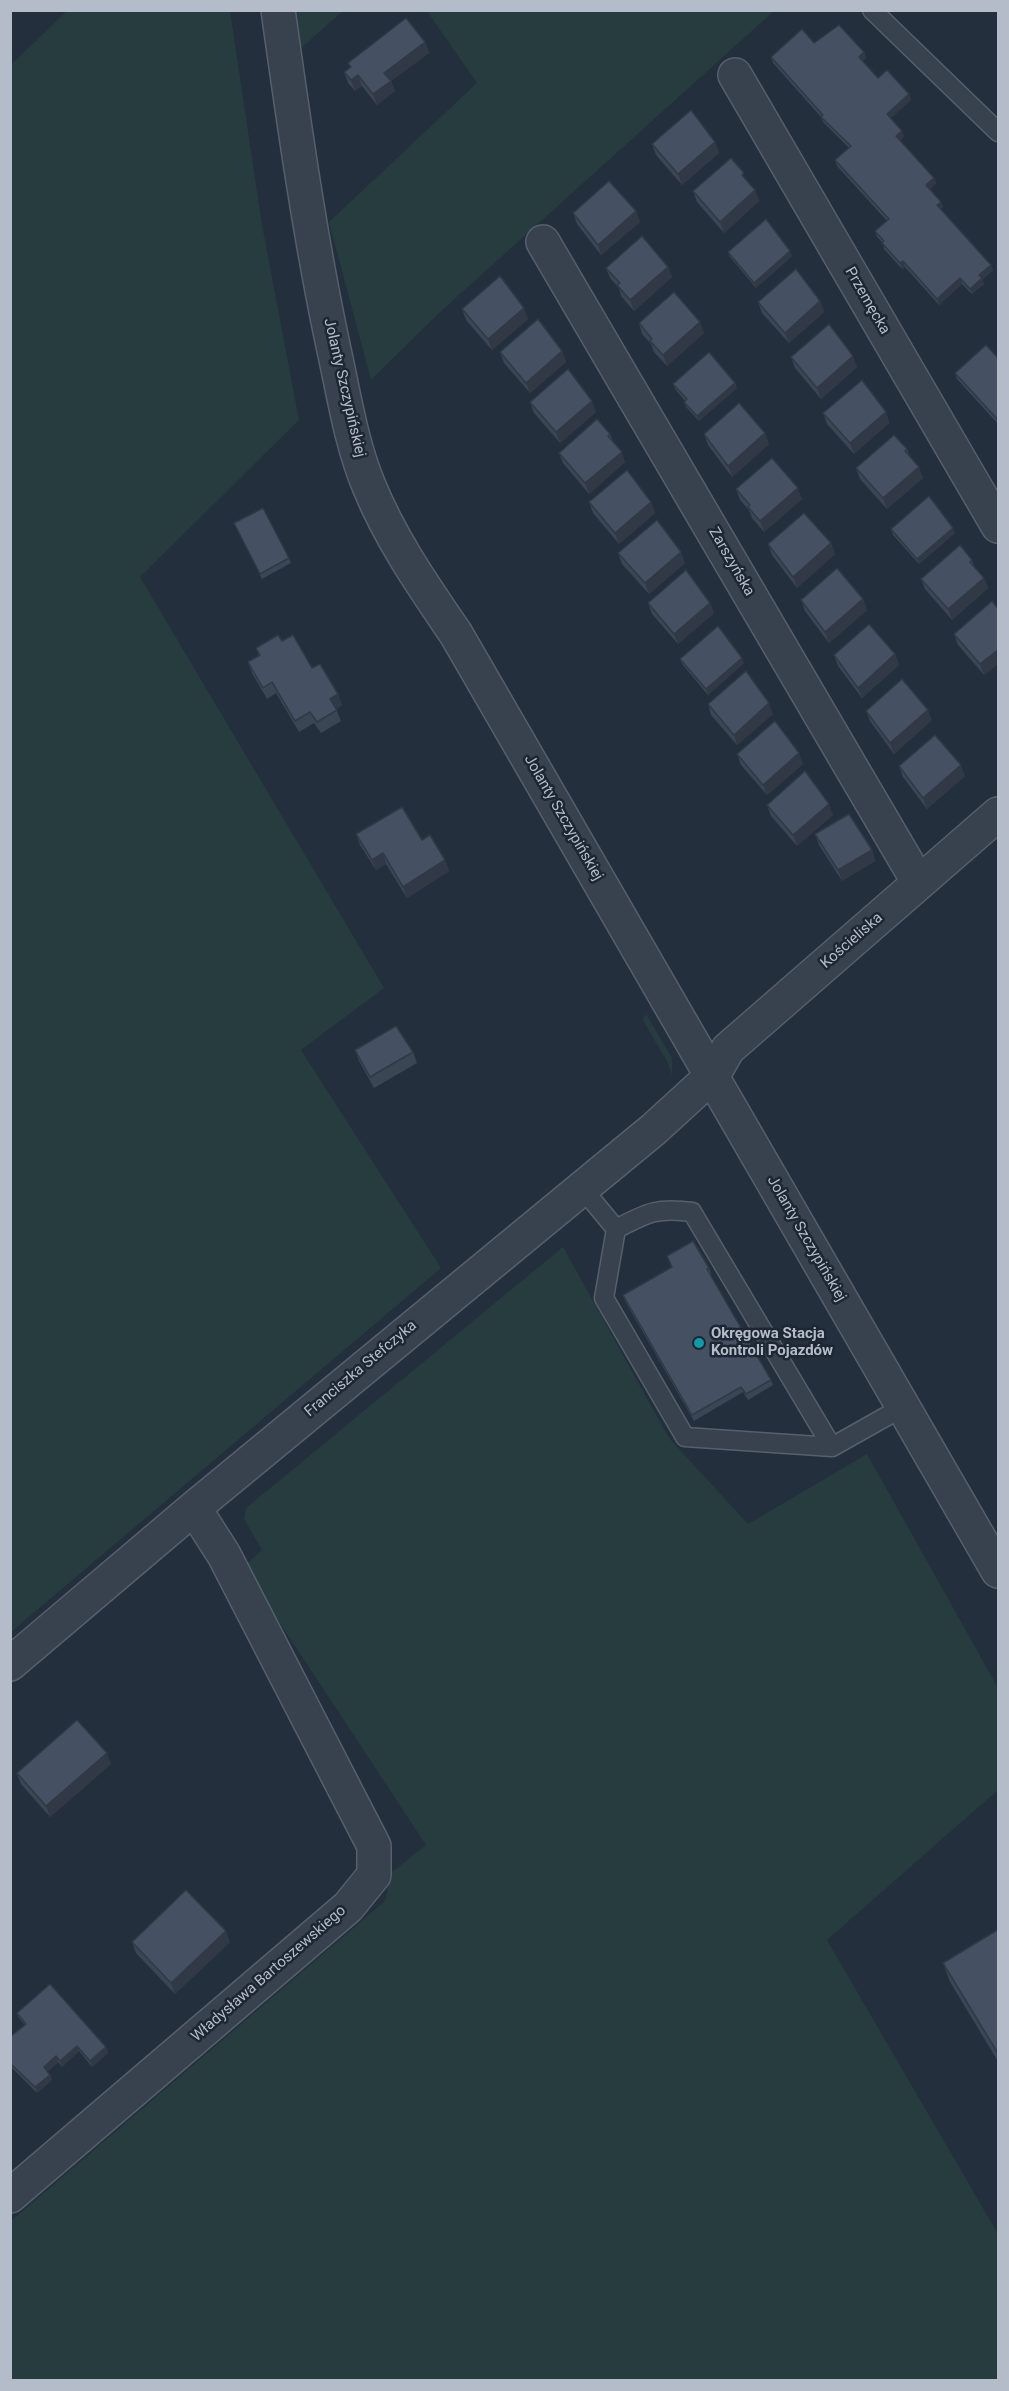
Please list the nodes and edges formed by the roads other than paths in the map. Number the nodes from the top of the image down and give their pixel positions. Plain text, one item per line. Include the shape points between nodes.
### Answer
1 (278, 10) edge
2 (872, 10) edge
3 (735, 75) dead end
4 (999, 132) edge
5 (543, 242) dead end
6 (999, 526) edge
7 (999, 814) edge
8 (919, 883) junction
9 (713, 1076) junction
10 (582, 1188) junction
11 (616, 1229) junction
12 (903, 1407) junction
13 (832, 1447) junction
14 (194, 1508) junction
15 (999, 1571) edge
16 (10, 1664) edge
17 (10, 2196) edge

1 - 9 street, Jolanty Szczypińskiej via 313,244 348,418 368,483 390,532 456,634
2 - 4 lane
3 - 6 street, Przemęcka
5 - 8 street, Zarszyńska
7 - 8 street, Kościeliska
8 - 9 street, Kościeliska via 728,1050
9 - 10 street, Franciszka Stefczyka
9 - 12 street, Jolanty Szczypińskiej
10 - 11 lane
10 - 14 street, Franciszka Stefczyka
11 - 13 lane via 660,1211 692,1212
11 - 13 lane via 604,1298 685,1437
12 - 13 lane
12 - 15 street, Jolanty Szczypińskiej
14 - 16 street, Franciszka Stefczyka
14 - 17 street, Władysława Bartoszewskiego via 224,1555 374,1846 374,1875 348,1907

